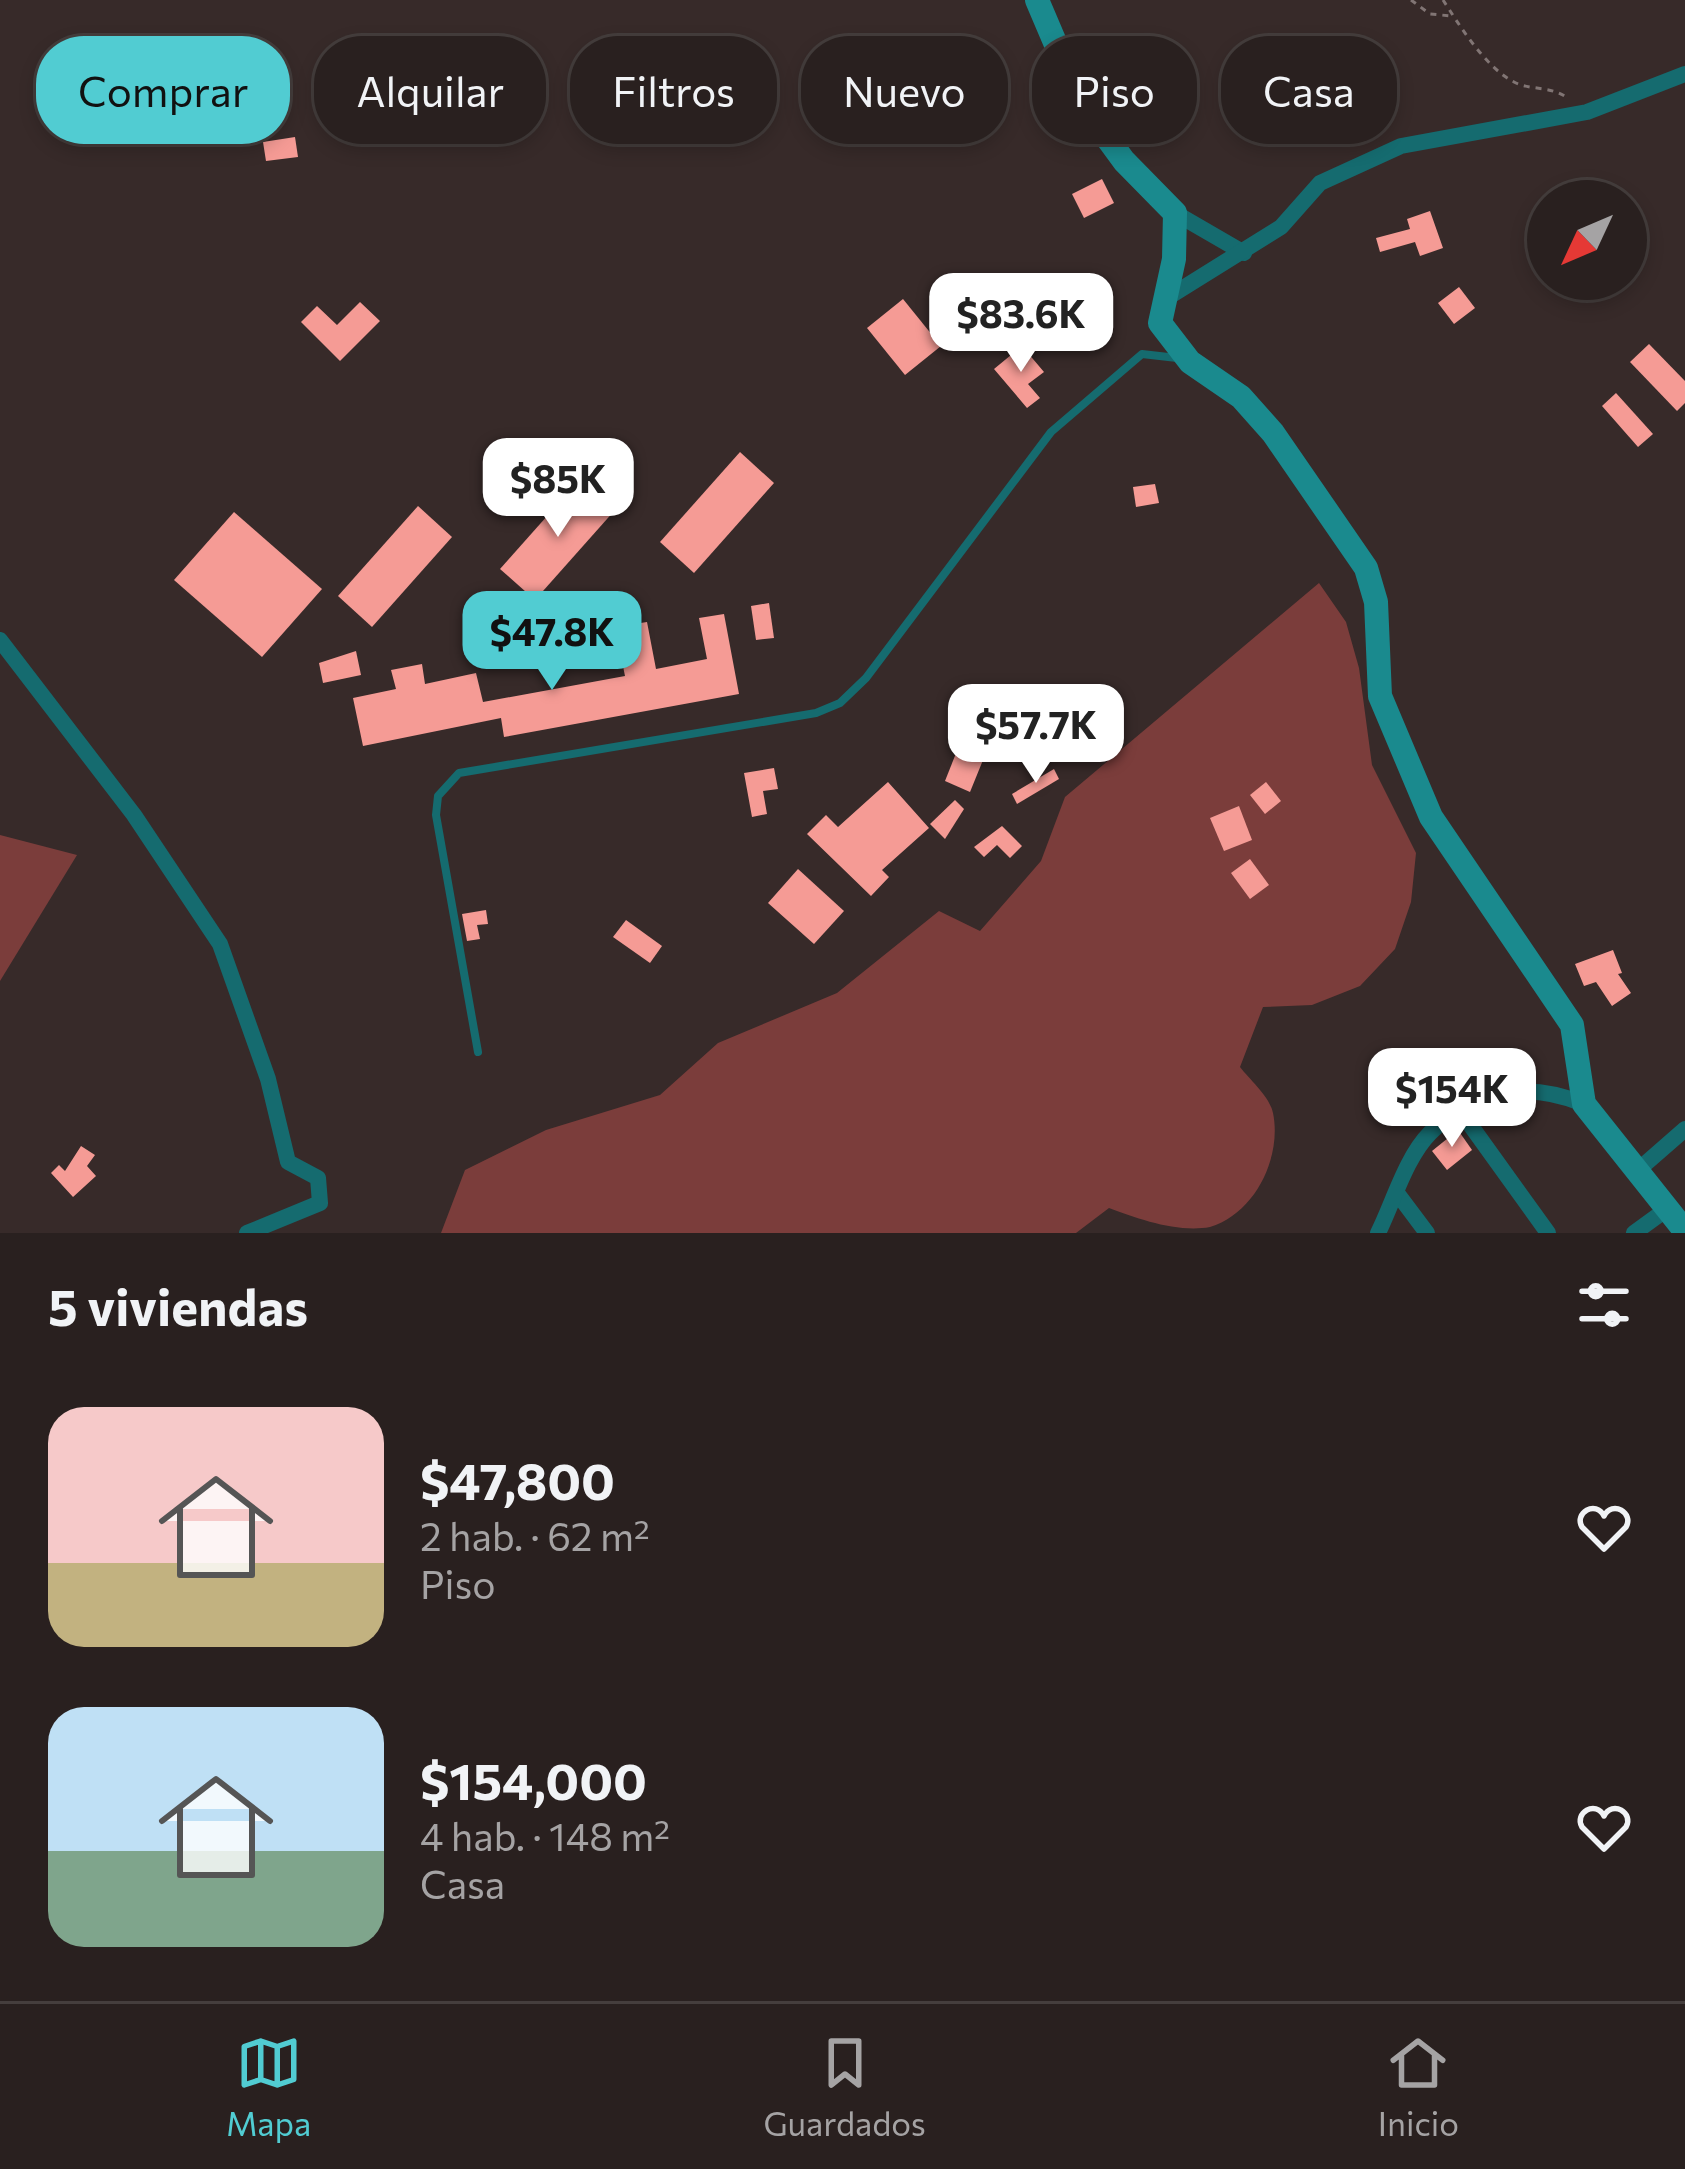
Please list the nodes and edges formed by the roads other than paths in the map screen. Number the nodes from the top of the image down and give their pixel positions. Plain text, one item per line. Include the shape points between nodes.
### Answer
1 (1037, 0) edge
2 (1685, 74) edge
3 (1175, 213) junction
4 (1244, 253) junction
5 (1166, 298) junction
6 (1190, 362) junction
7 (0, 640) edge
8 (478, 1052) dead end
9 (1584, 1104) junction
10 (1461, 1112) junction
11 (1685, 1129) edge
12 (1637, 1171) junction
13 (1397, 1193) junction
14 (1667, 1209) junction
15 (1685, 1231) edge
16 (247, 1233) edge
17 (1378, 1233) edge
18 (1427, 1233) edge
19 (1548, 1233) edge
20 (1634, 1233) edge

1 - 3 street via 1080,101
2 - 4 street via 1587,112 1401,146 1321,183
3 - 4 street
3 - 5 street
4 - 5 street
5 - 6 street via 1160,323
6 - 8 lane via 1142,354 1052,433 840,703 459,773 438,796 436,815
6 - 9 street via 1273,433 1366,568 1376,602 1380,696 1430,817 1572,1025
7 - 16 street via 220,944 288,1162 318,1178 320,1203
9 - 10 street via 1549,1090 1509,1089
9 - 12 street
10 - 13 street via 1429,1134
10 - 19 street
11 - 12 street
12 - 14 street
13 - 17 street
13 - 18 street
14 - 15 street
14 - 20 street

